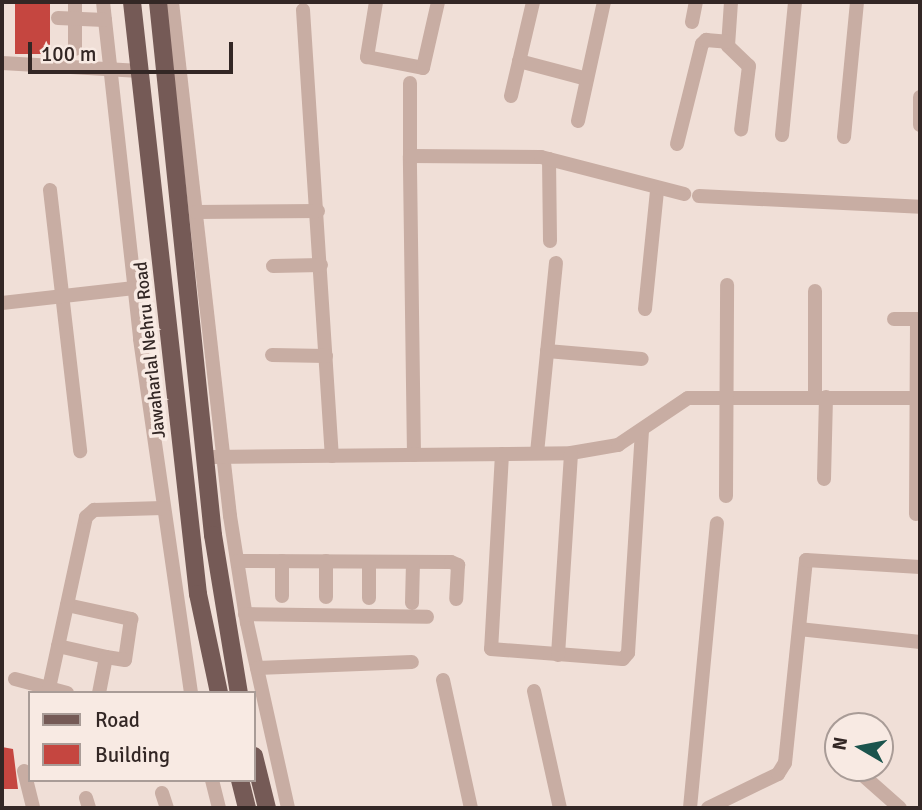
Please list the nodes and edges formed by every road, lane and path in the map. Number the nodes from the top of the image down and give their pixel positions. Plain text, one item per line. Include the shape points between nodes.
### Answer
1 (75, 2) edge
2 (103, 2) edge
3 (132, 2) edge
4 (158, 2) edge
5 (173, 2) edge
6 (376, 2) edge
7 (439, 2) edge
8 (533, 2) edge
9 (604, 2) edge
10 (696, 2) edge
11 (731, 2) edge
12 (795, 2) edge
13 (857, 2) edge
14 (303, 10) dead end
15 (58, 18) dead end
16 (75, 19) junction
17 (105, 20) junction
18 (692, 22) dead end
19 (727, 42) junction
20 (75, 49) dead end
21 (519, 61) junction
22 (2, 63) edge
23 (111, 69) junction
24 (140, 71) junction
25 (587, 79) junction
26 (410, 83) dead end
27 (511, 96) dead end
28 (920, 97) edge
29 (578, 121) dead end
30 (920, 125) edge
31 (741, 130) dead end
32 (782, 135) dead end
33 (844, 136) dead end
34 (677, 144) dead end
35 (410, 156) junction
36 (549, 159) junction
37 (50, 190) dead end
38 (657, 190) junction
39 (684, 194) dead end
40 (699, 196) dead end
41 (920, 207) edge
42 (318, 211) junction
43 (196, 212) junction
44 (550, 241) dead end
45 (556, 263) dead end
46 (321, 265) junction
47 (273, 266) dead end
48 (727, 285) dead end
49 (134, 288) junction
50 (815, 291) dead end
51 (62, 297) junction
52 (2, 303) edge
53 (645, 309) dead end
54 (894, 319) dead end
55 (919, 319) edge
56 (547, 351) junction
57 (272, 355) dead end
58 (326, 356) junction
59 (642, 359) dead end
60 (820, 397) junction
61 (919, 398) edge
62 (724, 399) junction
63 (642, 431) junction
64 (80, 451) dead end
65 (537, 453) junction
66 (571, 453) junction
67 (502, 454) junction
68 (414, 455) junction
69 (332, 456) junction
70 (214, 457) junction
71 (824, 479) dead end
72 (726, 496) dead end
73 (163, 508) junction
74 (916, 514) dead end
75 (717, 523) dead end
76 (238, 561) junction
77 (282, 561) junction
78 (327, 561) junction
79 (369, 562) junction
80 (413, 562) junction
81 (920, 567) edge
82 (282, 596) dead end
83 (327, 597) dead end
84 (369, 598) dead end
85 (456, 599) dead end
86 (412, 603) dead end
87 (67, 605) junction
88 (245, 614) junction
89 (427, 617) dead end
90 (799, 628) junction
91 (920, 642) edge
92 (58, 646) junction
93 (558, 655) junction
94 (106, 657) junction
95 (412, 662) dead end
96 (257, 668) junction
97 (15, 679) dead end
98 (443, 680) dead end
99 (49, 688) junction
100 (60, 691) edge
101 (99, 691) edge
102 (191, 691) edge
103 (219, 691) edge
104 (239, 691) edge
105 (534, 691) dead end
106 (256, 764) edge
107 (24, 771) dead end
108 (212, 782) edge
109 (240, 782) edge
110 (871, 782) edge
111 (162, 793) dead end
112 (33, 808) edge
113 (166, 808) edge
114 (219, 808) edge
115 (247, 808) edge
116 (267, 808) edge
117 (288, 808) edge
118 (471, 808) edge
119 (560, 808) edge
120 (690, 808) edge
121 (708, 808) edge
122 (900, 808) edge

1 - 16 street
2 - 17 street
3 - 24 main road, Jawaharlal Nehru Road
4 - 70 main road
5 - 43 street
6 - 7 street via 367,57 423,68
8 - 21 street
9 - 25 street
10 - 18 street
11 - 19 street
12 - 32 street
13 - 33 street
14 - 42 street
15 - 16 street
16 - 17 street
16 - 20 street
17 - 23 street
19 - 31 street via 749,66
19 - 34 street via 702,44
21 - 25 street
21 - 27 street
22 - 23 street
23 - 24 street
23 - 49 street
24 - 103 main road, Jawaharlal Nehru Road via 198,594
25 - 29 street
26 - 35 street
28 - 30 street
35 - 36 street
35 - 68 street
36 - 38 street
36 - 44 street
37 - 51 street
38 - 39 street
38 - 53 street
40 - 41 street
42 - 43 street
42 - 46 street
43 - 70 street
45 - 56 street
46 - 47 street
46 - 58 street
48 - 62 street
49 - 51 street
49 - 73 street
50 - 60 street
51 - 52 street
51 - 64 street
54 - 55 street
55 - 61 street
56 - 59 street
56 - 65 street
57 - 58 street
58 - 69 street
60 - 61 street
60 - 62 street
60 - 71 street
61 - 74 street
62 - 63 street via 684,399
62 - 72 street
63 - 66 street via 618,445
63 - 93 street via 627,657
65 - 66 street
65 - 67 street
66 - 93 street
67 - 68 street
67 - 93 street via 489,646 495,651
68 - 69 street
69 - 70 street
70 - 76 street
70 - 104 main road
73 - 87 street via 89,513
73 - 102 street
75 - 120 street
76 - 77 street
76 - 88 street
77 - 78 street
77 - 82 street
78 - 79 street
78 - 83 street
79 - 80 street
79 - 84 street
80 - 85 street via 455,563
80 - 86 street
81 - 90 street via 808,558
87 - 92 street
87 - 94 street via 131,619 125,660
88 - 89 street
88 - 96 street
90 - 91 street
90 - 121 street via 785,763 778,774
92 - 94 street
92 - 99 street
94 - 101 street
95 - 96 street
96 - 117 street
97 - 99 street
98 - 118 street
99 - 100 street
105 - 119 street
106 - 116 main road
107 - 112 street
108 - 114 street
109 - 115 main road
110 - 122 street
111 - 113 street

